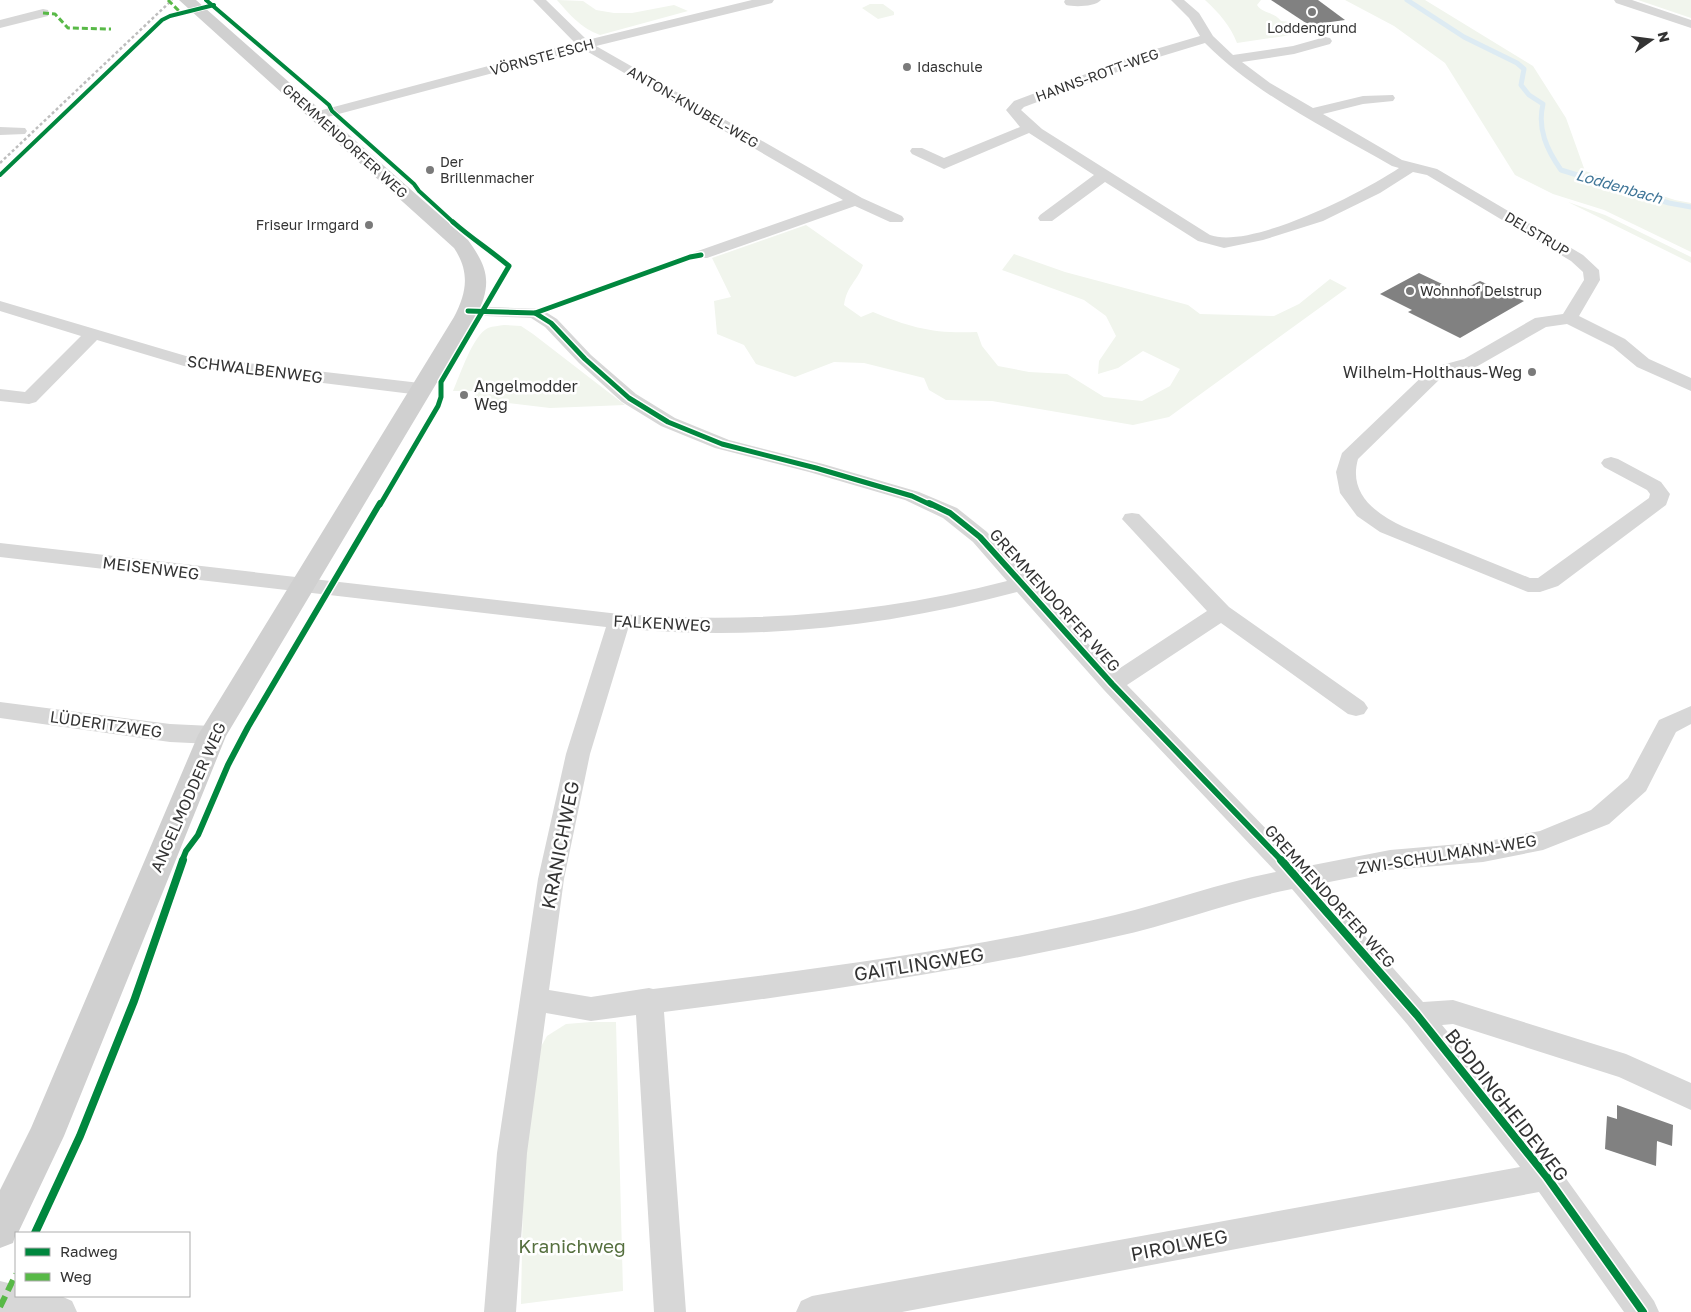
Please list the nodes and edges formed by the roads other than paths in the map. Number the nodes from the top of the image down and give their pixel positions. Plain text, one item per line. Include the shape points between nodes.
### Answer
1 (187, 0) edge
2 (540, 0) edge
3 (768, 0) edge
4 (1095, 0) edge
5 (1177, 0) edge
6 (1620, 0) edge
7 (1070, 2) dead end
8 (43, 13) dead end
9 (0, 24) edge
10 (1691, 24) edge
11 (1208, 38) junction
12 (1325, 41) dead end
13 (586, 45) junction
14 (1230, 60) junction
15 (1388, 98) dead end
16 (1309, 113) junction
17 (316, 116) junction
18 (1032, 127) junction
19 (0, 131) edge
20 (20, 131) dead end
21 (917, 151) dead end
22 (1410, 167) junction
23 (1104, 175) junction
24 (856, 201) junction
25 (1046, 218) dead end
26 (896, 219) dead end
27 (701, 255) dead end
28 (472, 304) junction
29 (0, 306) edge
30 (1569, 318) junction
31 (92, 334) junction
32 (1691, 385) edge
33 (420, 389) junction
34 (0, 395) edge
35 (1611, 464) dead end
36 (1132, 519) dead end
37 (0, 550) edge
38 (302, 584) junction
39 (1021, 584) junction
40 (1220, 612) junction
41 (619, 621) junction
42 (1112, 684) junction
43 (1356, 708) dead end
44 (0, 710) edge
45 (1691, 714) edge
46 (212, 735) junction
47 (1299, 879) junction
48 (533, 999) junction
49 (649, 1000) junction
50 (1417, 1015) junction
51 (1691, 1097) edge
52 (1546, 1176) junction
53 (0, 1230) edge
54 (0, 1297) edge
55 (61, 1312) edge
56 (500, 1312) edge
57 (670, 1312) edge
58 (812, 1312) edge
59 (1643, 1312) edge

1 - 17 street, GREMMENDORFER WEG
2 - 13 street, ANTON-KNUBEL-WEG
3 - 13 street, VÖRNSTE ESCH
4 - 7 street
5 - 11 street, DELSTRUP via 1194,16
6 - 10 street
8 - 9 street
11 - 14 street, DELSTRUP
11 - 18 street, HANNS-ROTT-WEG via 1144,57 1019,104 1013,110
12 - 14 street via 1294,50
13 - 17 street, VÖRNSTE ESCH
13 - 24 street, ANTON-KNUBEL-WEG
14 - 16 street, DELSTRUP
15 - 16 street via 1363,100
16 - 22 street, DELSTRUP via 1397,163
17 - 28 street, GREMMENDORFER WEG via 461,244 475,268 477,284
18 - 21 street, HANNS-ROTT-WEG via 944,164
18 - 23 street, HANNS-ROTT-WEG
19 - 20 street
22 - 23 street, HANNS-ROTT-WEG via 1347,204 1283,230 1238,242 1220,243 1204,238
22 - 30 street, DELSTRUP via 1432,172 1577,258 1591,270 1592,280
23 - 25 street
24 - 26 street, ANTON-KNUBEL-WEG
24 - 27 street
28 - 33 street, ANGELMODDER WEG
28 - 39 street, GREMMENDORFER WEG via 535,313 551,323 629,398 668,422 722,444 912,496 950,513 980,536
29 - 31 street, SCHWALBENWEG
30 - 32 street via 1619,343 1643,363
30 - 35 street via 1541,322 1470,363 1437,372 1349,457 1344,480 1365,512 1393,530 1528,586 1550,581 1659,501 1660,494 1654,486
31 - 33 street, SCHWALBENWEG via 184,361
31 - 34 street via 29,398
33 - 38 street, ANGELMODDER WEG
36 - 40 street
37 - 38 street, MEISENWEG
38 - 41 street, FALKENWEG
38 - 46 street, ANGELMODDER WEG
39 - 41 street, FALKENWEG via 950,603 820,623 694,626
39 - 42 street, GREMMENDORFER WEG
40 - 42 street, GREMMENDORFER WEG
40 - 43 street
41 - 48 street, KRANICHWEG via 578,754 551,879
42 - 47 street, GREMMENDORFER WEG
44 - 46 street, LÜDERITZWEG via 170,733
45 - 47 street, ZWI-SCHULMANN-WEG via 1667,726 1637,784 1592,820 1543,840 1483,852 1390,860
46 - 53 street, ANGELMODDER WEG via 46,1136
47 - 49 street, GAITLINGWEG via 1261,885 1116,926 966,957 807,982
47 - 50 street, GREMMENDORFER WEG
48 - 49 street, GAITLINGWEG via 591,1009
48 - 56 street, KRANICHWEG via 512,1153
49 - 57 street
50 - 51 street via 1453,1012 1626,1067
50 - 52 street, BÖDDINGHEIDEWEG
52 - 58 street, PIROLWEG
52 - 59 street, BÖDDINGHEIDEWEG
54 - 55 street

